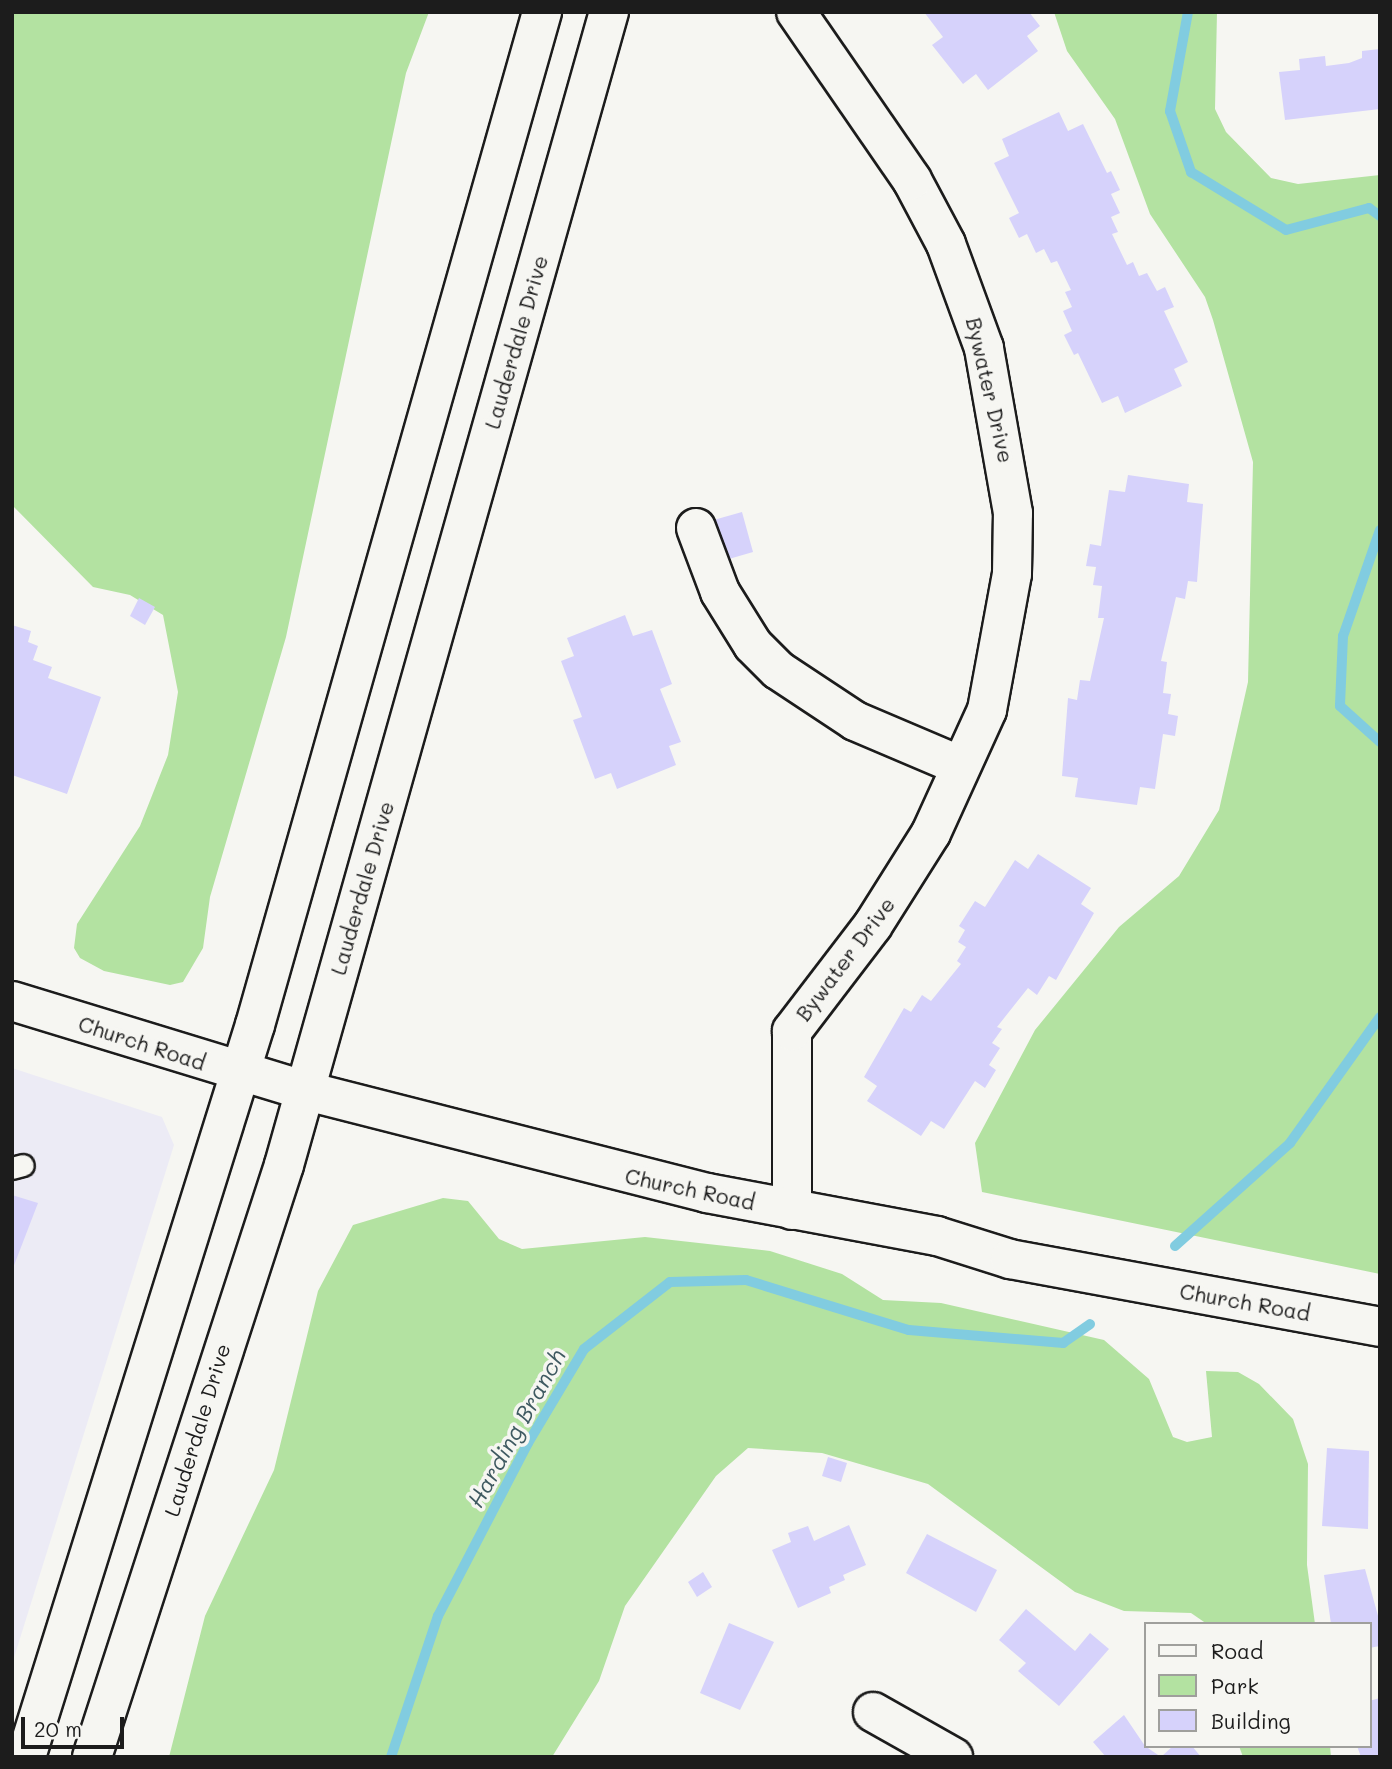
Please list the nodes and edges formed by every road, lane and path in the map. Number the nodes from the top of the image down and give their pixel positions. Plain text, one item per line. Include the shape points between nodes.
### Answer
1 (542, 12) edge
2 (609, 12) edge
3 (796, 12) edge
4 (696, 528) dead end
5 (961, 766) junction
6 (12, 1001) edge
7 (241, 1074) junction
8 (303, 1090) junction
9 (792, 1210) junction
10 (1380, 1327) edge
11 (873, 1713) dead end
12 (26, 1757) edge
13 (92, 1757) edge
14 (953, 1757) edge

1 - 7 main road
2 - 8 main road, Lauderdale Drive
3 - 5 main road, Bywater Drive via 912,180 946,244 984,348 1007,459 1012,574 987,710
4 - 5 main road via 720,592 753,645 778,670 855,721
5 - 9 main road, Bywater Drive via 932,834 873,925 792,1031
6 - 7 main road, Church Road
7 - 8 main road, Church Road
7 - 12 main road
8 - 9 main road, Church Road via 621,1174
8 - 13 main road, Lauderdale Drive via 284,1165
9 - 10 main road, Church Road via 937,1236 1010,1259
11 - 14 main road

